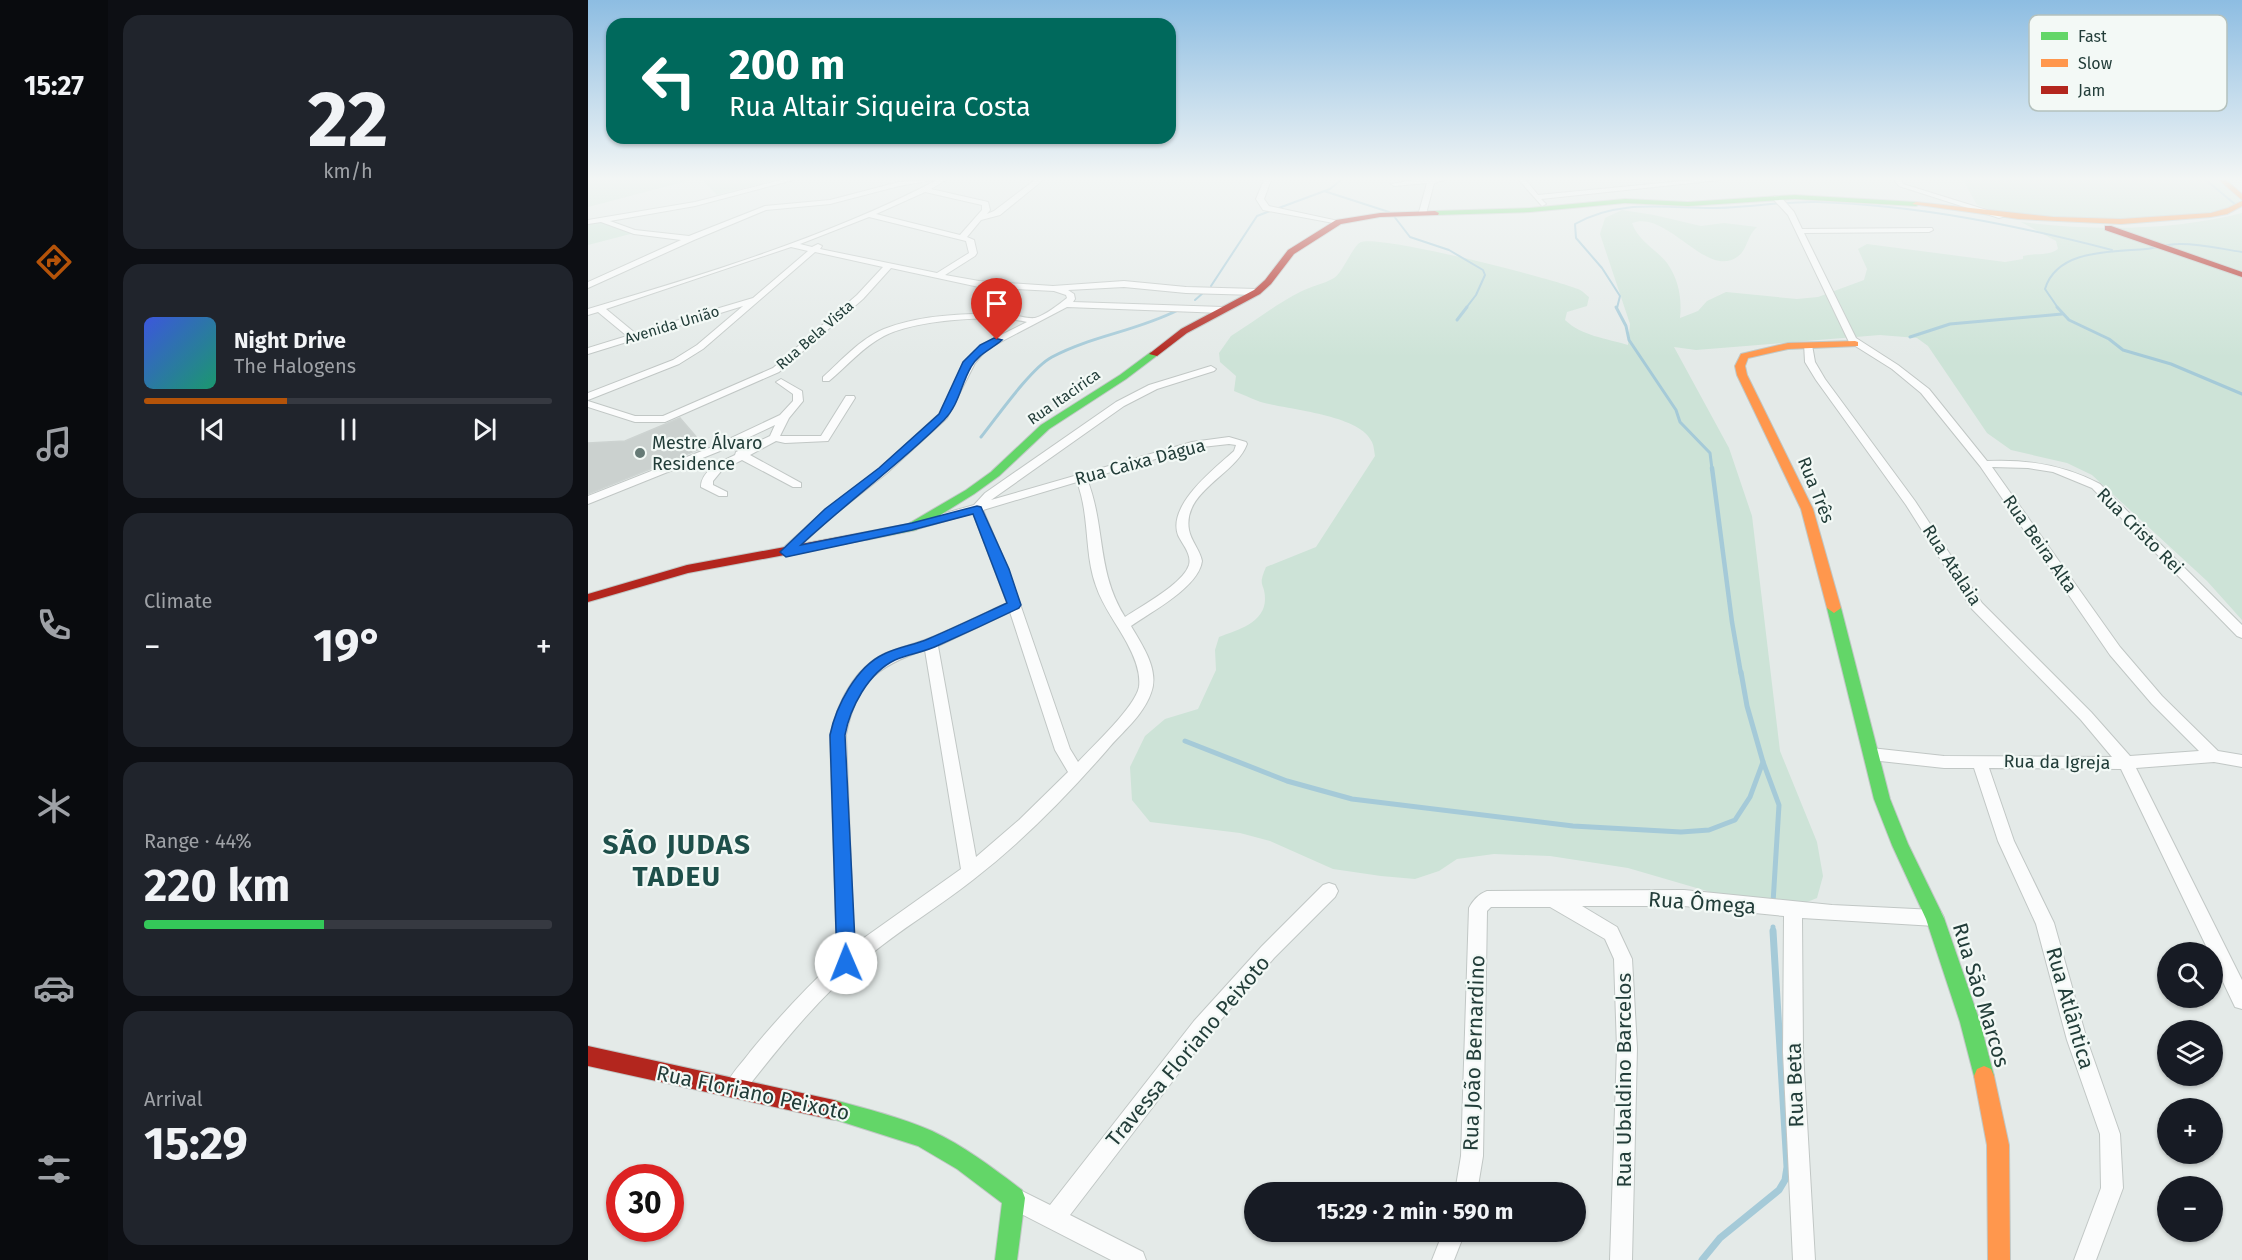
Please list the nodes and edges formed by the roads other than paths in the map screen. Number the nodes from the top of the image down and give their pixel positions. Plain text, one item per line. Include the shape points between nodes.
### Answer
1 (689, 239) edge
2 (807, 239) edge
3 (827, 239) edge
4 (966, 239) edge
5 (1312, 239) edge
6 (1804, 239) edge
7 (2140, 239) edge
8 (791, 245) junction
9 (812, 250) junction
10 (889, 265) junction
11 (2242, 274) edge
12 (937, 276) junction
13 (588, 285) edge
14 (1053, 289) junction
15 (1257, 292) junction
16 (755, 299) junction
17 (1065, 304) junction
18 (600, 309) junction
19 (1223, 310) junction
20 (588, 312) edge
21 (1035, 321) junction
22 (634, 337) junction
23 (1855, 344) junction
24 (1806, 345) junction
25 (588, 351) edge
26 (1211, 369) dead end
27 (826, 379) dead end
28 (781, 382) dead end
29 (588, 397) edge
30 (850, 398) dead end
31 (588, 404) edge
32 (784, 417) junction
33 (774, 438) junction
34 (740, 454) junction
35 (1984, 464) junction
36 (1081, 478) junction
37 (797, 485) dead end
38 (723, 494) dead end
39 (588, 500) edge
40 (979, 506) junction
41 (912, 527) junction
42 (786, 552) junction
43 (590, 598) edge
44 (1014, 605) junction
45 (1124, 624) junction
46 (2242, 633) edge
47 (931, 643) junction
48 (1871, 754) junction
49 (2214, 756) junction
50 (1979, 761) junction
51 (2242, 761) edge
52 (2126, 763) junction
53 (1077, 774) junction
54 (970, 872) junction
55 (1329, 891) dead end
56 (1554, 899) junction
57 (1793, 910) junction
58 (1478, 913) joint
59 (1935, 918) junction
60 (846, 963) junction
61 (2242, 1000) edge
62 (588, 1056) edge
63 (736, 1086) junction
64 (1468, 1182) edge
65 (1014, 1198) junction
66 (1054, 1217) junction
67 (1450, 1242) edge
68 (1005, 1260) edge
69 (1135, 1260) edge
70 (1443, 1260) edge
71 (1621, 1260) edge
72 (1804, 1260) edge
73 (1999, 1260) edge
74 (2085, 1260) edge

1 - 13 street
2 - 8 street
3 - 9 street
4 - 12 street via 972,243 971,256
5 - 15 street, Rua Itacirica via 1291,252
6 - 23 street
7 - 11 street
8 - 9 street
8 - 18 street
9 - 10 street
9 - 16 street
10 - 12 street
10 - 31 street, Rua Bela Vista via 860,297 776,370 654,421 636,420
12 - 14 street via 971,283
14 - 15 street via 1124,284
14 - 17 street via 1070,294 1071,299
15 - 19 street, Rua Itacirica
16 - 22 street, Avenida União
16 - 29 street via 687,356
17 - 19 street
17 - 21 street
18 - 20 street
18 - 22 street
19 - 41 street, Rua Itacirica via 1185,331 1053,422 995,474
21 - 27 street via 986,317 888,330
21 - 42 street via 975,354 943,416
22 - 25 street, Avenida União
23 - 24 street, Rua Três
23 - 35 street, Rua Beira Alta via 1895,367 1925,391
24 - 48 street, Rua Três via 1751,352 1744,356 1740,366 1808,509
24 - 52 street, Rua Atalaia via 1810,362 1821,380 1911,504 1977,606 2086,716
26 - 40 street via 1154,387 1120,404
28 - 32 street via 799,396
30 - 33 street via 824,439
32 - 33 street
32 - 39 street
33 - 34 street
34 - 37 street
34 - 38 street via 718,468 707,481 707,487
35 - 46 street, Rua Cristo Rei via 2019,462 2045,466 2077,475 2096,486
35 - 49 street, Rua Beira Alta via 2115,651 2157,700
36 - 40 street, Rua Caixa Dágua
36 - 45 street via 1092,506 1098,572 1108,601
36 - 45 street, Rua Caixa Dágua via 1197,444 1230,440 1242,444 1239,452 1191,501 1182,518 1183,530 1196,556 1194,566 1180,583
40 - 41 street, Rua Caixa Dágua
40 - 44 street
41 - 42 street, Rua Itacirica
42 - 43 street, Rua Itacirica via 687,569
44 - 47 street
44 - 53 street via 1063,750
45 - 53 street via 1144,666 1146,685 1138,704
47 - 54 street
47 - 60 street via 877,665 848,700 841,716 838,735
48 - 50 street, Rua da Igreja via 1944,762
48 - 59 street, Rua São Marcos via 1882,799
49 - 51 street, Rua da Igreja
49 - 52 street, Rua da Igreja
50 - 52 street, Rua da Igreja
50 - 74 street, Rua Atlântica via 2006,841 2045,923 2077,1041 2110,1134 2112,1188
52 - 61 street, Rua Atalaia
53 - 54 street
54 - 60 street
55 - 66 street, Travessa Floriano Peixoto via 1201,1028
56 - 57 street, Rua Ômega via 1683,898
56 - 58 street, Rua Ômega via 1487,899
56 - 71 street, Rua Ubaldino Barcelos via 1611,933 1623,959 1627,1048
57 - 59 street, Rua Ômega
57 - 72 street, Rua Beta via 1793,1052
58 - 64 street, Rua João Bernardino via 1473,1156
59 - 73 street, Rua São Marcos via 1988,1090 1998,1145
60 - 63 street
62 - 63 street, Rua Floriano Peixoto
63 - 65 street, Rua Floriano Peixoto via 824,1105 916,1135 975,1168
65 - 66 street, Rua Floriano Peixoto
65 - 68 street
66 - 69 street, Rua Floriano Peixoto
67 - 70 street

